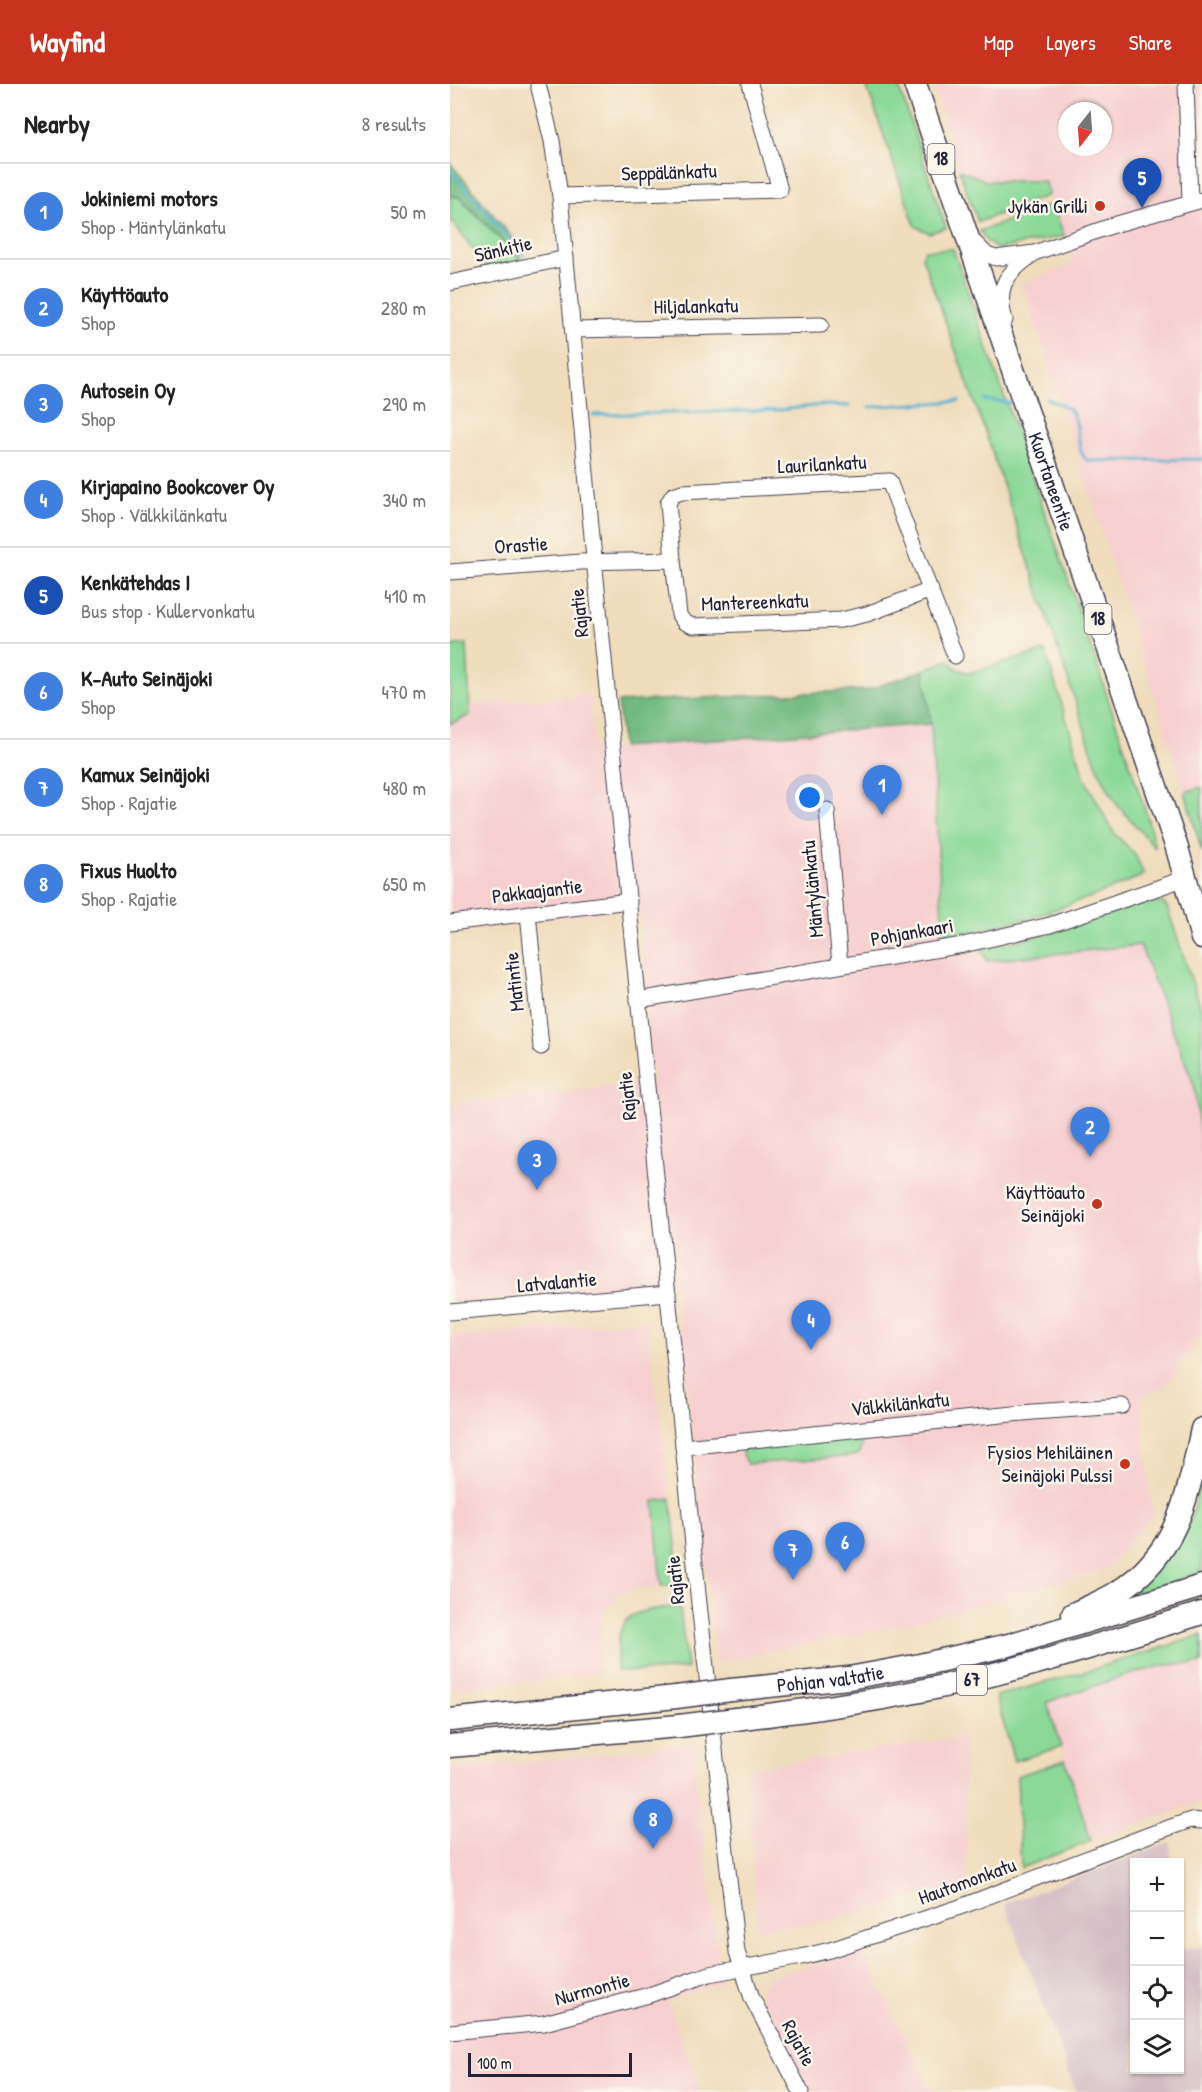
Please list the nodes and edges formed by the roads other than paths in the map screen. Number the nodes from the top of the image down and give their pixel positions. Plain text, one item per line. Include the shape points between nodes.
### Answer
1 (538, 84) edge
2 (750, 84) edge
3 (915, 84) edge
4 (1185, 84) edge
5 (560, 196) junction
6 (1196, 201) edge
7 (967, 235) junction
8 (1034, 253) junction
9 (566, 258) junction
10 (450, 283) edge
11 (821, 325) dead end
12 (573, 330) junction
13 (1010, 361) junction
14 (673, 560) junction
15 (594, 561) junction
16 (450, 572) edge
17 (931, 590) junction
18 (955, 656) dead end
19 (827, 810) dead end
20 (1185, 878) junction
21 (628, 901) junction
22 (1202, 910) edge
23 (528, 914) junction
24 (450, 923) edge
25 (1202, 938) edge
26 (840, 965) junction
27 (638, 1000) junction
28 (542, 1047) dead end
29 (668, 1293) junction
30 (450, 1312) edge
31 (1122, 1406) dead end
32 (1202, 1429) edge
33 (683, 1447) junction
34 (1202, 1586) edge
35 (1202, 1613) edge
36 (1009, 1645) junction
37 (676, 1696) junction
38 (450, 1710) edge
39 (450, 1720) edge
40 (450, 1746) edge
41 (1202, 1821) edge
42 (741, 1968) junction
43 (450, 2032) edge
44 (801, 2092) edge

1 - 5 street, Rajatie
2 - 5 street, Seppälänkatu via 780,190
3 - 7 highway, Kuortaneentie / 18
4 - 6 street
5 - 9 street, Rajatie
6 - 8 street
7 - 8 street via 978,248 996,258
7 - 13 highway, Kuortaneentie / 18
8 - 13 street via 1014,268 1005,279 1002,292 1001,305 1012,340
9 - 10 street, Sänkitie
9 - 12 street, Rajatie
11 - 12 street, Hiljalankatu
12 - 15 street, Rajatie
13 - 20 highway, Kuortaneentie / 18
14 - 15 street
14 - 17 street, Mantereenkatu via 679,615 693,626 841,620
14 - 17 street, Laurilankatu via 668,503 673,495 889,482
15 - 16 street, Orastie
15 - 21 street, Rajatie
17 - 18 street, Laurilankatu
19 - 26 street, Mäntylänkatu
20 - 22 highway, Kuortaneentie / 18
20 - 25 highway, Kuortaneentie / 18
20 - 26 street, Pohjankaari via 1050,925 963,945
21 - 23 street, Pakkaajantie
21 - 27 street, Rajatie
23 - 24 street, Pakkaajantie
23 - 28 street, Matintie
26 - 27 street, Pohjankaari
27 - 29 street, Rajatie
29 - 30 street, Latvalantie
29 - 33 street, Rajatie
31 - 33 street, Välkkilänkatu
32 - 36 highway via 1184,1507 1152,1562 1119,1591
33 - 42 street, Rajatie via 736,1952
34 - 36 highway, Pohjan valtatie / 67
35 - 40 highway, Pohjan valtatie / 67, bridge via 1000,1673 856,1704 679,1726
36 - 37 highway, Pohjan valtatie / 67, bridge via 849,1678
37 - 38 highway
37 - 39 highway, Pohjan valtatie / 67
41 - 42 street, Hautomonkatu via 1191,1820 960,1907 830,1950
42 - 43 street, Nurmontie via 544,2023
42 - 44 street, Rajatie via 752,1998

